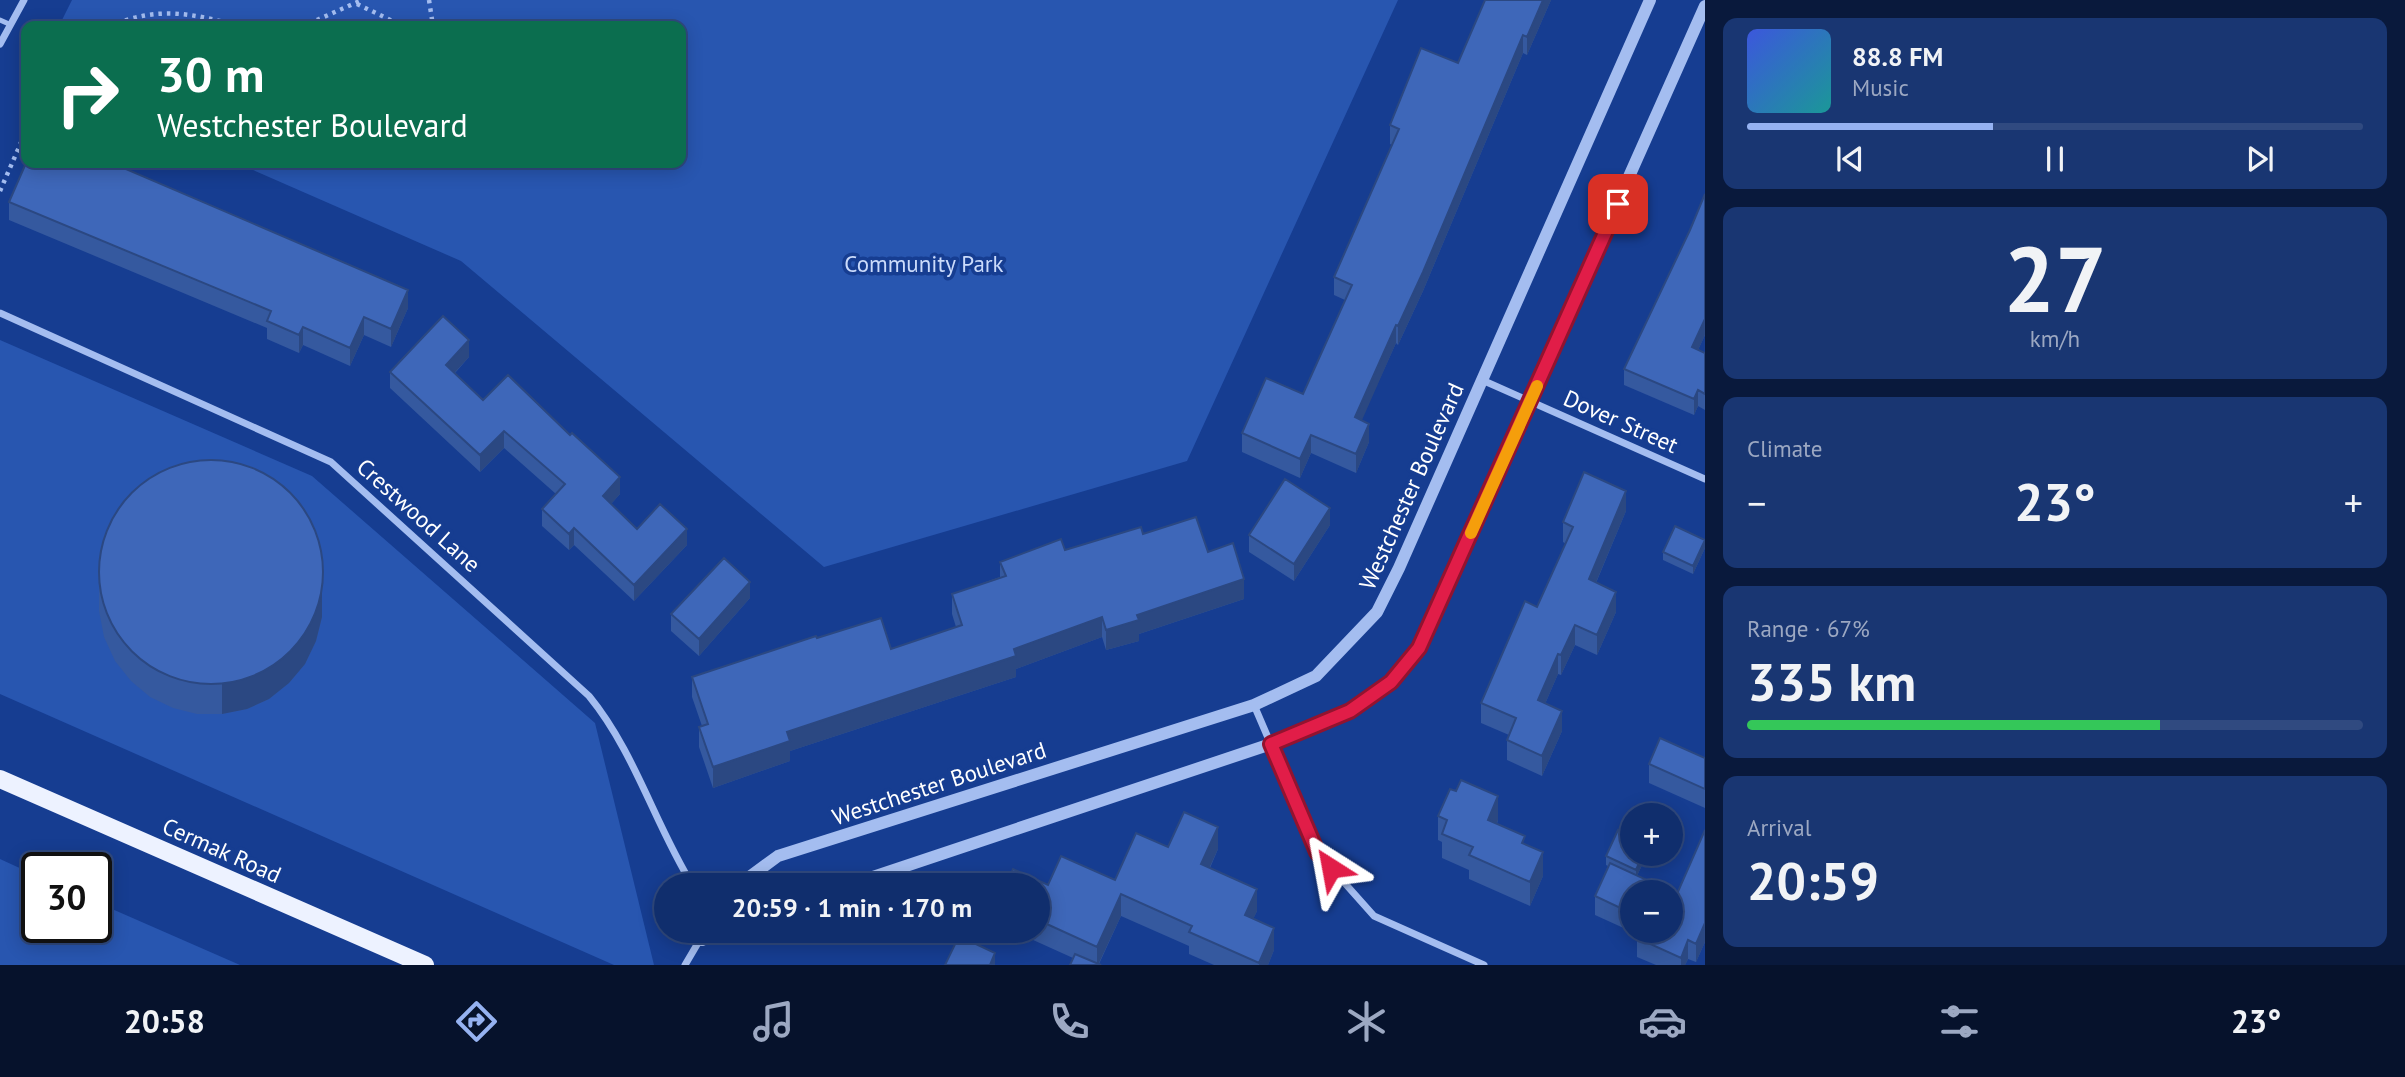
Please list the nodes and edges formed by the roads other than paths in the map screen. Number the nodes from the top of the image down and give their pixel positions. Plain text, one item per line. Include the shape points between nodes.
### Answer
1 (24, 0) edge
2 (1650, 0) edge
3 (1705, 6) edge
4 (0, 20) edge
5 (9, 24) junction
6 (0, 44) edge
7 (0, 313) edge
8 (1482, 380) junction
9 (1530, 401) junction
10 (1705, 479) edge
11 (1254, 705) junction
12 (1271, 744) junction
13 (0, 779) edge
14 (685, 873) edge
15 (755, 873) edge
16 (885, 873) edge
17 (698, 943) edge
18 (425, 965) edge
19 (685, 965) edge
20 (1484, 965) edge

1 - 5 street
2 - 8 street, Westchester Boulevard
3 - 9 street
4 - 5 lane
5 - 6 street
7 - 14 street, Crestwood Lane via 331,462 589,696 612,729
8 - 9 street, Dover Street
8 - 11 street, Westchester Boulevard via 1377,612 1316,676
9 - 10 street, Dover Street
9 - 12 street via 1419,648 1391,682 1350,711
11 - 12 street
11 - 15 street, Westchester Boulevard via 778,856
12 - 16 street
12 - 20 street via 1317,852 1374,916
13 - 18 main road, Cermak Road
17 - 19 street

